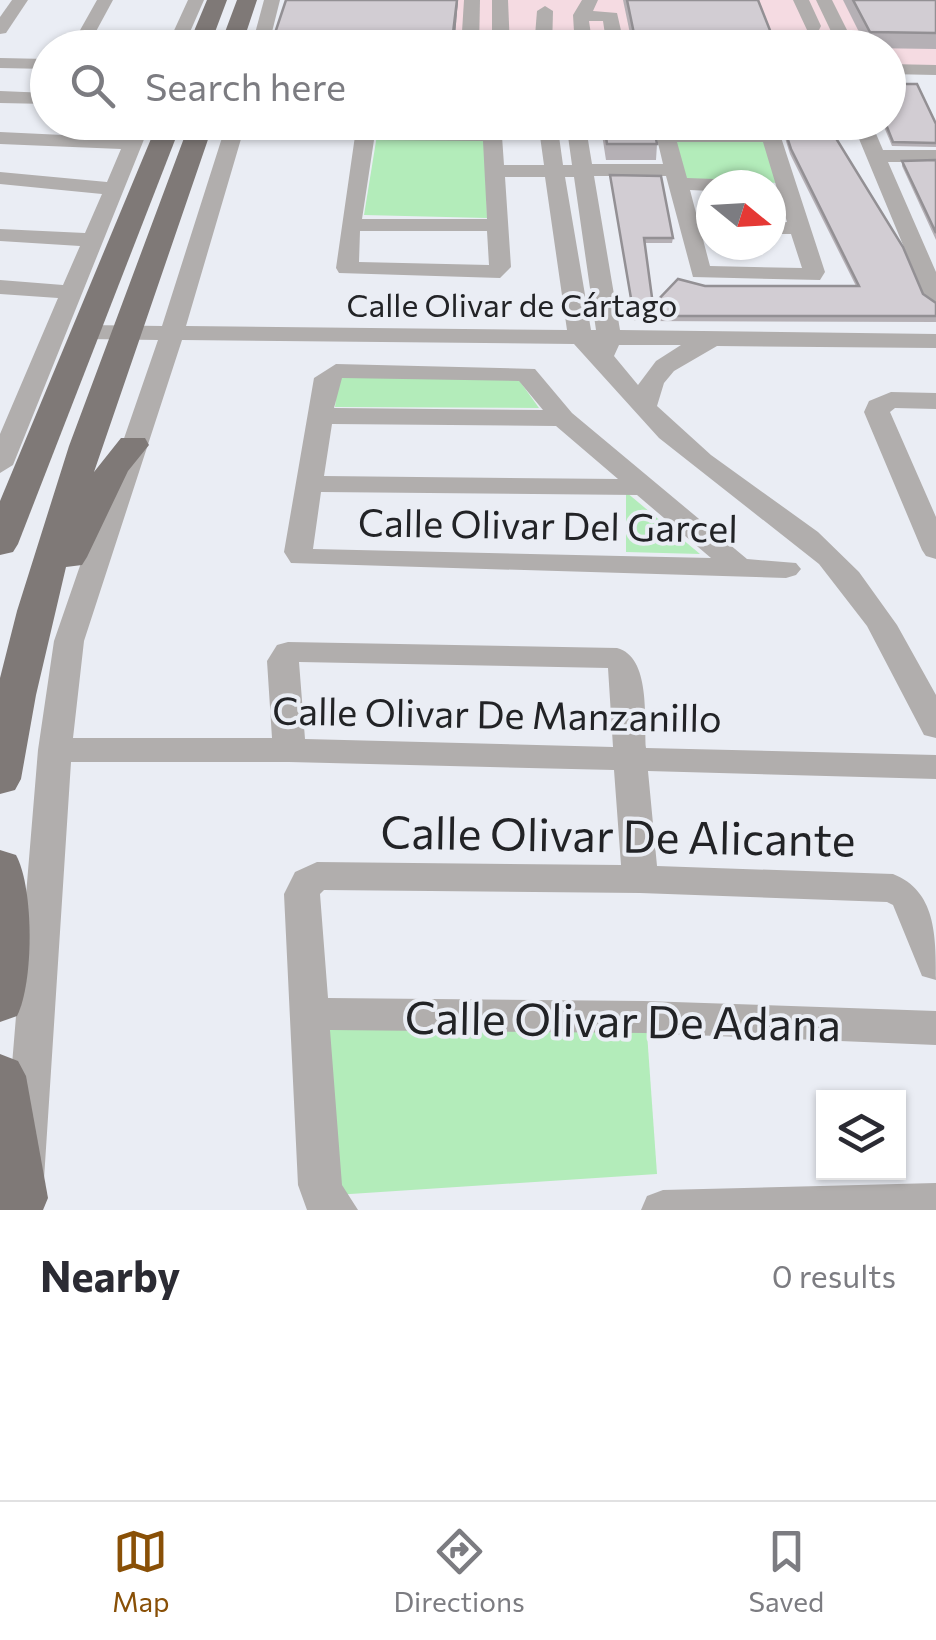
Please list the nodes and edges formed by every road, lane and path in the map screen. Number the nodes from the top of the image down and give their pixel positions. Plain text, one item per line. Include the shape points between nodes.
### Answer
1 (20, 0) edge
2 (105, 0) edge
3 (196, 0) edge
4 (217, 0) edge
5 (247, 0) edge
6 (472, 0) edge
7 (500, 0) edge
8 (801, 0) edge
9 (824, 0) edge
10 (271, 1) edge
11 (546, 4) edge
12 (586, 8) edge
13 (812, 26) dead end
14 (0, 28) edge
15 (88, 30) edge
16 (182, 30) edge
17 (205, 30) edge
18 (236, 30) edge
19 (264, 30) edge
20 (471, 30) edge
21 (500, 30) edge
22 (544, 30) edge
23 (613, 30) edge
24 (839, 30) edge
25 (0, 63) edge
26 (30, 64) edge
27 (906, 70) edge
28 (936, 70) edge
29 (906, 81) edge
30 (936, 81) edge
31 (0, 97) edge
32 (30, 98) edge
33 (30, 137) edge
34 (0, 138) edge
35 (134, 140) edge
36 (163, 140) edge
37 (196, 140) edge
38 (231, 140) edge
39 (364, 140) edge
40 (494, 140) edge
41 (549, 140) edge
42 (577, 140) edge
43 (666, 140) edge
44 (770, 140) edge
45 (868, 140) edge
46 (876, 159) junction
47 (936, 160) edge
48 (552, 167) junction
49 (582, 167) junction
50 (495, 168) junction
51 (776, 170) edge
52 (673, 173) junction
53 (0, 178) edge
54 (696, 180) edge
55 (115, 190) junction
56 (786, 199) edge
57 (696, 219) edge
58 (350, 224) junction
59 (496, 225) junction
60 (786, 228) edge
61 (801, 228) junction
62 (0, 235) edge
63 (92, 240) junction
64 (702, 260) edge
65 (0, 286) edge
66 (69, 292) junction
67 (936, 298) edge
68 (89, 326) junction
69 (130, 326) junction
70 (174, 327) junction
71 (413, 329) junction
72 (936, 330) edge
73 (577, 331) junction
74 (717, 338) junction
75 (606, 339) junction
76 (936, 341) edge
77 (409, 372) junction
78 (936, 401) edge
79 (644, 407) junction
80 (318, 416) junction
81 (563, 418) junction
82 (50, 423) junction
83 (133, 444) junction
84 (0, 465) edge
85 (309, 484) junction
86 (642, 486) junction
87 (0, 493) edge
88 (0, 544) edge
89 (936, 550) edge
90 (740, 568) junction
91 (786, 569) dead end
92 (36, 605) junction
93 (921, 664) edge
94 (936, 727) edge
95 (56, 750) junction
96 (290, 750) junction
97 (632, 758) junction
98 (936, 767) edge
99 (0, 779) edge
100 (0, 867) edge
101 (640, 879) junction
102 (936, 964) edge
103 (0, 1002) edge
104 (311, 1014) junction
105 (936, 1028) edge
106 (0, 1076) edge
107 (936, 1203) edge
108 (21, 1204) edge
109 (336, 1210) edge
110 (664, 1210) edge

1 - 14 street
2 - 15 street
3 - 16 street
4 - 17 main road
5 - 18 main road
6 - 20 street
7 - 21 street
8 - 13 street
9 - 24 street
10 - 19 street
11 - 22 street
12 - 23 street via 611,17
25 - 26 street
27 - 28 street
29 - 30 street
31 - 32 street
33 - 34 street
35 - 55 street
36 - 68 main road
37 - 69 main road
38 - 70 street
39 - 58 street
40 - 50 street
41 - 48 street
42 - 49 street
43 - 52 street
44 - 51 street
45 - 46 street
46 - 47 street
46 - 67 street
48 - 49 street
48 - 50 street
48 - 73 street
49 - 52 street
49 - 75 street
50 - 59 street
52 - 54 street
52 - 57 street
53 - 55 street
55 - 63 street
56 - 61 street
58 - 59 street
58 - 59 street via 349,269 492,272 500,267
60 - 61 street
61 - 64 street via 814,272 809,275 703,273
62 - 63 street
63 - 66 street
65 - 66 street
66 - 84 street
68 - 69 street, Calle Olivar de Cártago
68 - 82 main road
69 - 70 street, Calle Olivar de Cártago
69 - 92 main road
70 - 71 street, Calle Olivar de Cártago
70 - 83 street
71 - 73 street, Calle Olivar de Cártago
71 - 77 street
72 - 75 street, Calle Olivar de Cártago
73 - 75 street
74 - 75 street, Calle Olivar de Cártago
74 - 76 street, Calle Olivar de Cártago
74 - 79 street via 654,374
75 - 79 street
77 - 80 street via 331,372
77 - 81 street via 526,374
78 - 89 street via 892,400 877,412
79 - 93 street via 829,558
80 - 81 street
80 - 85 street
81 - 86 street
82 - 87 main road
82 - 88 main road
83 - 92 main road via 117,459 84,533
83 - 95 street via 68,641
85 - 86 street
85 - 90 street, Calle Olivar Del Garcel via 298,552 308,558
86 - 90 street
90 - 91 street, Calle Olivar Del Garcel
92 - 99 main road
93 - 94 street
95 - 96 street, Calle Olivar De Manzanillo
95 - 108 street
96 - 97 street, Calle Olivar De Manzanillo
96 - 97 street via 283,660 288,652 612,657 623,666
97 - 98 street, Calle Olivar De Manzanillo
97 - 101 street
100 - 103 main road via 6,921
101 - 102 street, Calle Olivar De Alicante via 894,888 908,896
101 - 104 street, Calle Olivar De Alicante via 324,875 308,882 302,894
104 - 105 street, Calle Olivar De Adana
104 - 109 street via 320,1186
106 - 108 main road
107 - 110 street

